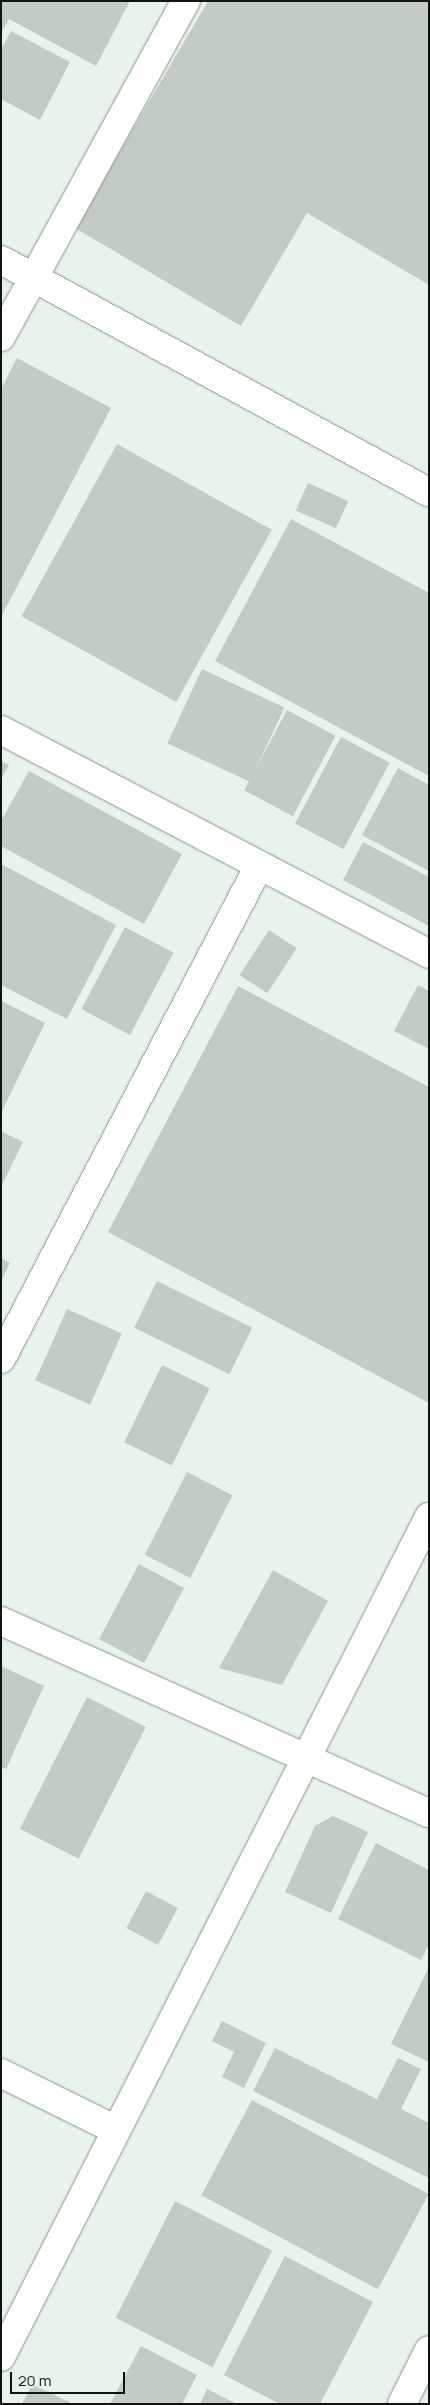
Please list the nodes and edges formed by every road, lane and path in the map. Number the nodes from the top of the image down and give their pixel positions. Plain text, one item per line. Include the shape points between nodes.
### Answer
1 (186, 1) edge
2 (1, 260) edge
3 (34, 278) junction
4 (1, 337) edge
5 (429, 492) edge
6 (1, 730) edge
7 (259, 866) junction
8 (429, 954) edge
9 (1, 1359) edge
10 (429, 1517) edge
11 (1, 1621) edge
12 (304, 1757) junction
13 (429, 1813) edge
14 (1, 2073) edge
15 (116, 2130) junction
16 (429, 2350) edge
17 (1, 2357) edge
18 (402, 2404) edge

1 - 3 street
2 - 3 street
3 - 4 street
3 - 5 street
6 - 7 street
7 - 8 street
7 - 9 street
10 - 12 street
11 - 12 street
12 - 13 street
12 - 15 street
14 - 15 street
15 - 17 street
16 - 18 street

